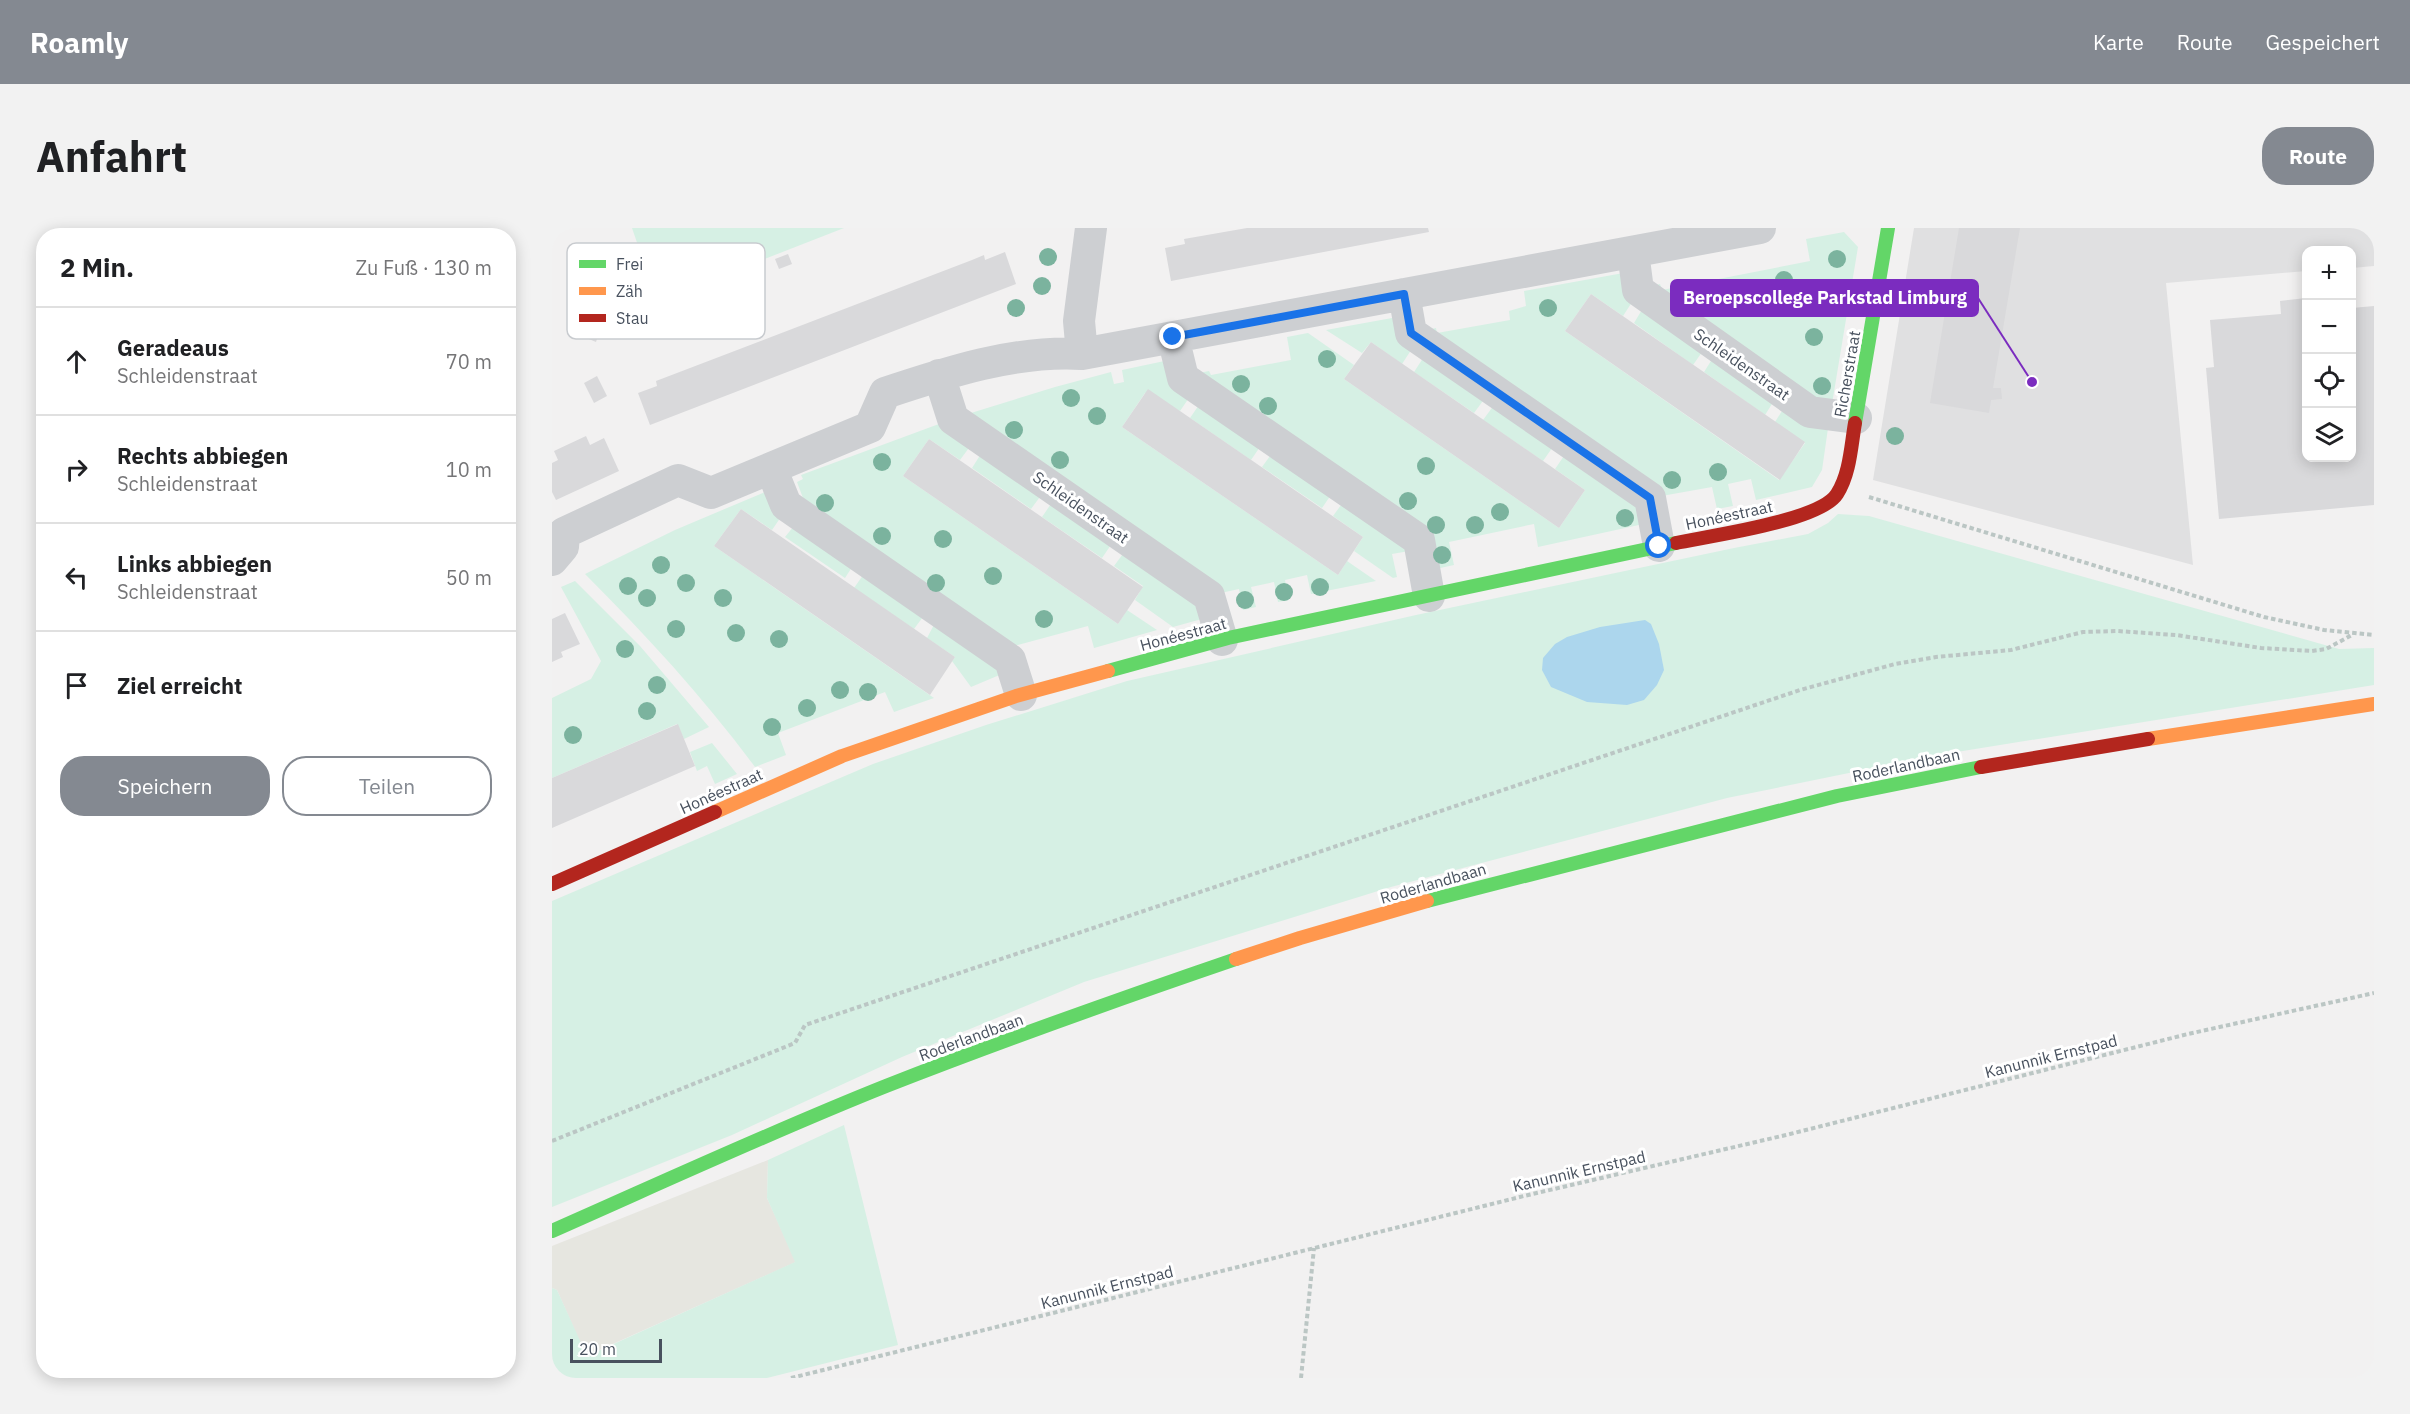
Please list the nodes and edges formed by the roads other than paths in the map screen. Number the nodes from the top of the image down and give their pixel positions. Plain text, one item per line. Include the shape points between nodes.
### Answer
1 (1091, 228) edge
2 (1760, 228) edge
3 (1888, 228) edge
4 (1633, 252) junction
5 (1404, 294) junction
6 (1173, 337) junction
7 (1082, 354) junction
8 (939, 375) junction
9 (1856, 418) junction
10 (771, 468) junction
11 (1842, 490) joint
12 (556, 539) edge
13 (1659, 546) junction
14 (1429, 596) junction
15 (1222, 640) junction
16 (1021, 695) junction
17 (2371, 705) edge
18 (552, 884) edge
19 (552, 1231) edge

1 - 7 street via 1079,321
2 - 4 street
3 - 9 main road, Richerstraat
4 - 5 street
4 - 9 street, Schleidenstraat via 1638,290 1810,412
5 - 6 street
5 - 13 street via 1411,333 1650,498
6 - 7 street
6 - 14 street via 1183,378 1419,540
7 - 8 street via 1058,353
8 - 10 street via 885,393 870,427
8 - 15 street, Schleidenstraat via 952,419 1209,596
9 - 11 main road, Richerstraat
10 - 12 street via 711,493 678,480
10 - 16 street via 786,505 1010,660
11 - 13 main road, Honéestraat via 1828,506 1815,512
13 - 14 main road, Honéestraat
14 - 15 main road, Honéestraat
15 - 16 main road, Honéestraat
16 - 18 main road, Honéestraat via 842,756
17 - 19 main road, Roderlandbaan via 1953,772 1837,796 1441,897 1300,938 1148,989 887,1086

